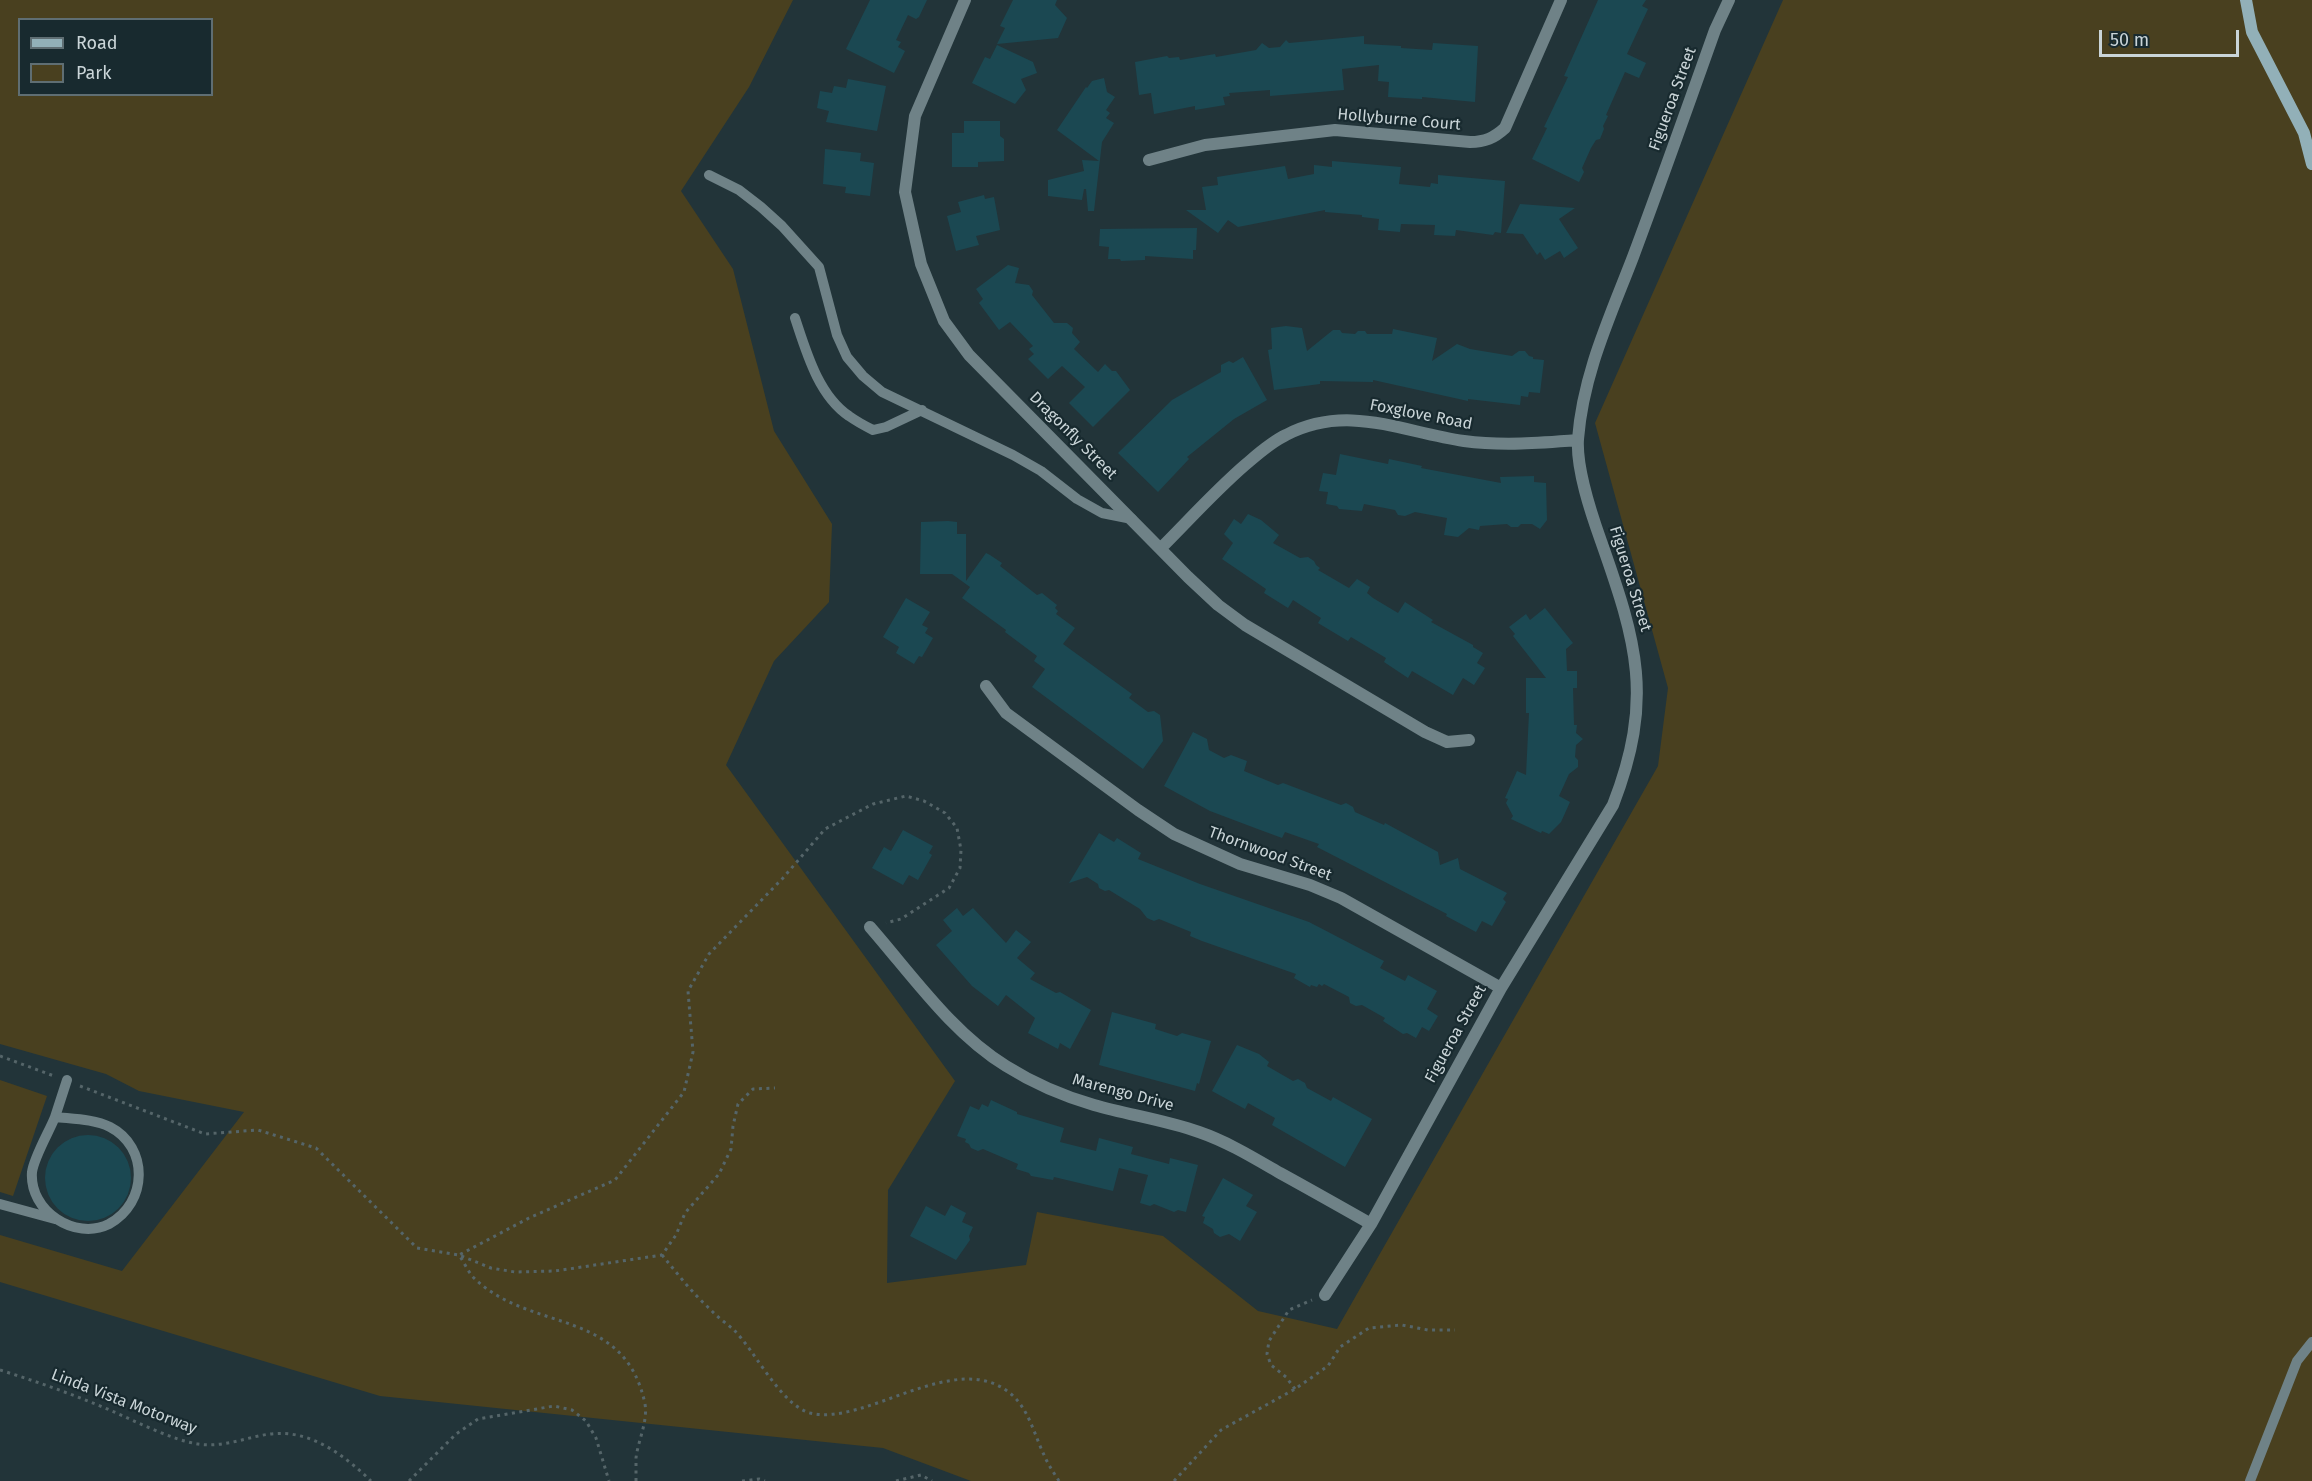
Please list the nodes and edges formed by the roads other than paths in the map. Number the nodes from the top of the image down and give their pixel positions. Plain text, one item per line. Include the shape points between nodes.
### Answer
1 (965, 0) edge
2 (1561, 0) edge
3 (1729, 0) edge
4 (2246, 0) edge
5 (1149, 160) dead end
6 (2312, 164) edge
7 (709, 175) dead end
8 (795, 318) dead end
9 (922, 410) junction
10 (1578, 440) junction
11 (1132, 519) junction
12 (1161, 548) junction
13 (986, 686) dead end
14 (1468, 740) dead end
15 (870, 927) road end
16 (1501, 988) junction
17 (67, 1080) road end
18 (55, 1117) junction
19 (0, 1204) edge
20 (55, 1219) junction
21 (1371, 1224) junction
22 (1324, 1294) road end
23 (2312, 1342) edge
24 (2250, 1481) edge

1 - 11 street, Dragonfly Street via 915,116 905,192 921,264 944,321 969,355
2 - 5 street, Hollyburne Court via 1505,128 1483,142 1335,130 1205,145
3 - 10 street, Figueroa Street via 1594,356
4 - 6 street via 2252,32 2304,133
7 - 9 lane via 761,207 819,267 837,335 847,357 863,376 882,392
8 - 9 lane via 807,355 825,389 847,415 873,430 886,428
9 - 11 lane via 1041,471 1077,500 1102,513
10 - 12 street, Foxglove Road via 1489,443 1384,423 1329,420 1285,435 1266,447 1218,489
10 - 16 street, Figueroa Street via 1590,509 1622,599 1631,637 1638,678 1634,738 1613,805
11 - 12 street, Dragonfly Street
12 - 14 street, Dragonfly Street via 1218,605 1245,625 1425,732 1447,742
13 - 16 street, Thornwood Street via 1006,713 1174,834 1240,864 1341,898
15 - 21 street, Marengo Drive via 950,1018 1006,1066 1067,1096 1165,1121 1234,1146
16 - 21 street, Figueroa Street
17 - 18 lane
18 - 20 lane via 32,1172 34,1190
18 - 20 lane via 109,1126 123,1136 139,1166 139,1183 123,1214 108,1224 90,1229 72,1227
19 - 20 lane
21 - 22 street, Figueroa Street
23 - 24 lane via 2297,1360

